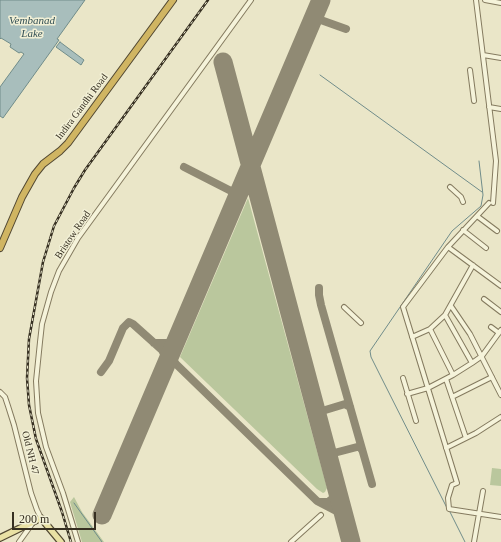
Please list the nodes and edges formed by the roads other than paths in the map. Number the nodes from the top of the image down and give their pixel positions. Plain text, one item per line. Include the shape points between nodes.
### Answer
1 (173, 0) edge
2 (251, 0) edge
3 (476, 0) edge
4 (485, 0) edge
5 (501, 2) edge
6 (483, 55) junction
7 (501, 58) edge
8 (470, 70) dead end
9 (474, 101) dead end
10 (489, 107) junction
11 (501, 109) edge
12 (496, 161) junction
13 (501, 161) edge
14 (450, 187) dead end
15 (463, 202) dead end
16 (477, 216) junction
17 (463, 230) junction
18 (497, 231) dead end
19 (448, 247) junction
20 (0, 248) edge
21 (486, 248) dead end
22 (473, 265) junction
23 (501, 286) edge
24 (484, 299) dead end
25 (451, 306) junction
26 (344, 307) dead end
27 (501, 312) edge
28 (445, 315) junction
29 (361, 323) dead end
30 (490, 327) dead end
31 (430, 329) junction
32 (500, 332) edge
33 (412, 337) junction
34 (482, 356) junction
35 (472, 363) junction
36 (453, 375) junction
37 (492, 376) junction
38 (403, 378) dead end
39 (446, 378) junction
40 (428, 388) junction
41 (0, 392) edge
42 (407, 394) junction
43 (501, 395) edge
44 (452, 397) junction
45 (501, 417) edge
46 (416, 422) dead end
47 (466, 438) junction
48 (446, 448) junction
49 (483, 491) dead end
50 (478, 514) junction
51 (321, 515) dead end
52 (501, 517) edge
53 (41, 518) junction
54 (32, 524) junction
55 (299, 536) junction
56 (0, 538) edge
57 (19, 542) edge
58 (61, 542) edge
59 (78, 542) edge
60 (291, 542) edge
61 (301, 542) edge
62 (474, 542) edge

1 - 20 highway, Indira Gandhi Road via 68,143 35,174
2 - 59 street, Bristow Road via 72,247 59,271 50,298 42,324 38,354 38,413 46,447
3 - 6 street
4 - 5 street
6 - 7 street
6 - 10 street
8 - 9 street
10 - 11 street
10 - 12 street
12 - 13 street
12 - 16 street via 491,203
14 - 15 street
16 - 17 street
16 - 18 street
17 - 19 street
17 - 21 street
19 - 22 street
19 - 33 street via 403,308
22 - 23 street
22 - 25 street
24 - 27 street
25 - 28 street
25 - 34 street
26 - 29 street
28 - 31 street
28 - 35 street
30 - 32 street
31 - 33 street
31 - 36 street
32 - 34 street
33 - 40 street
34 - 35 street
34 - 37 street
35 - 36 street
36 - 39 street
37 - 43 street
37 - 44 street
38 - 42 street
39 - 40 street
39 - 44 street
40 - 42 street
40 - 48 street
41 - 53 street, Old NH 47 via 14,426 31,493
42 - 46 street
44 - 47 street
45 - 47 street
47 - 48 street
48 - 50 street via 457,483 452,485 448,498 450,509
49 - 50 street
50 - 52 street
50 - 62 street
51 - 55 street
53 - 54 main road
53 - 58 main road, Old NH 47
54 - 56 main road
54 - 57 street
55 - 60 street
55 - 61 street

